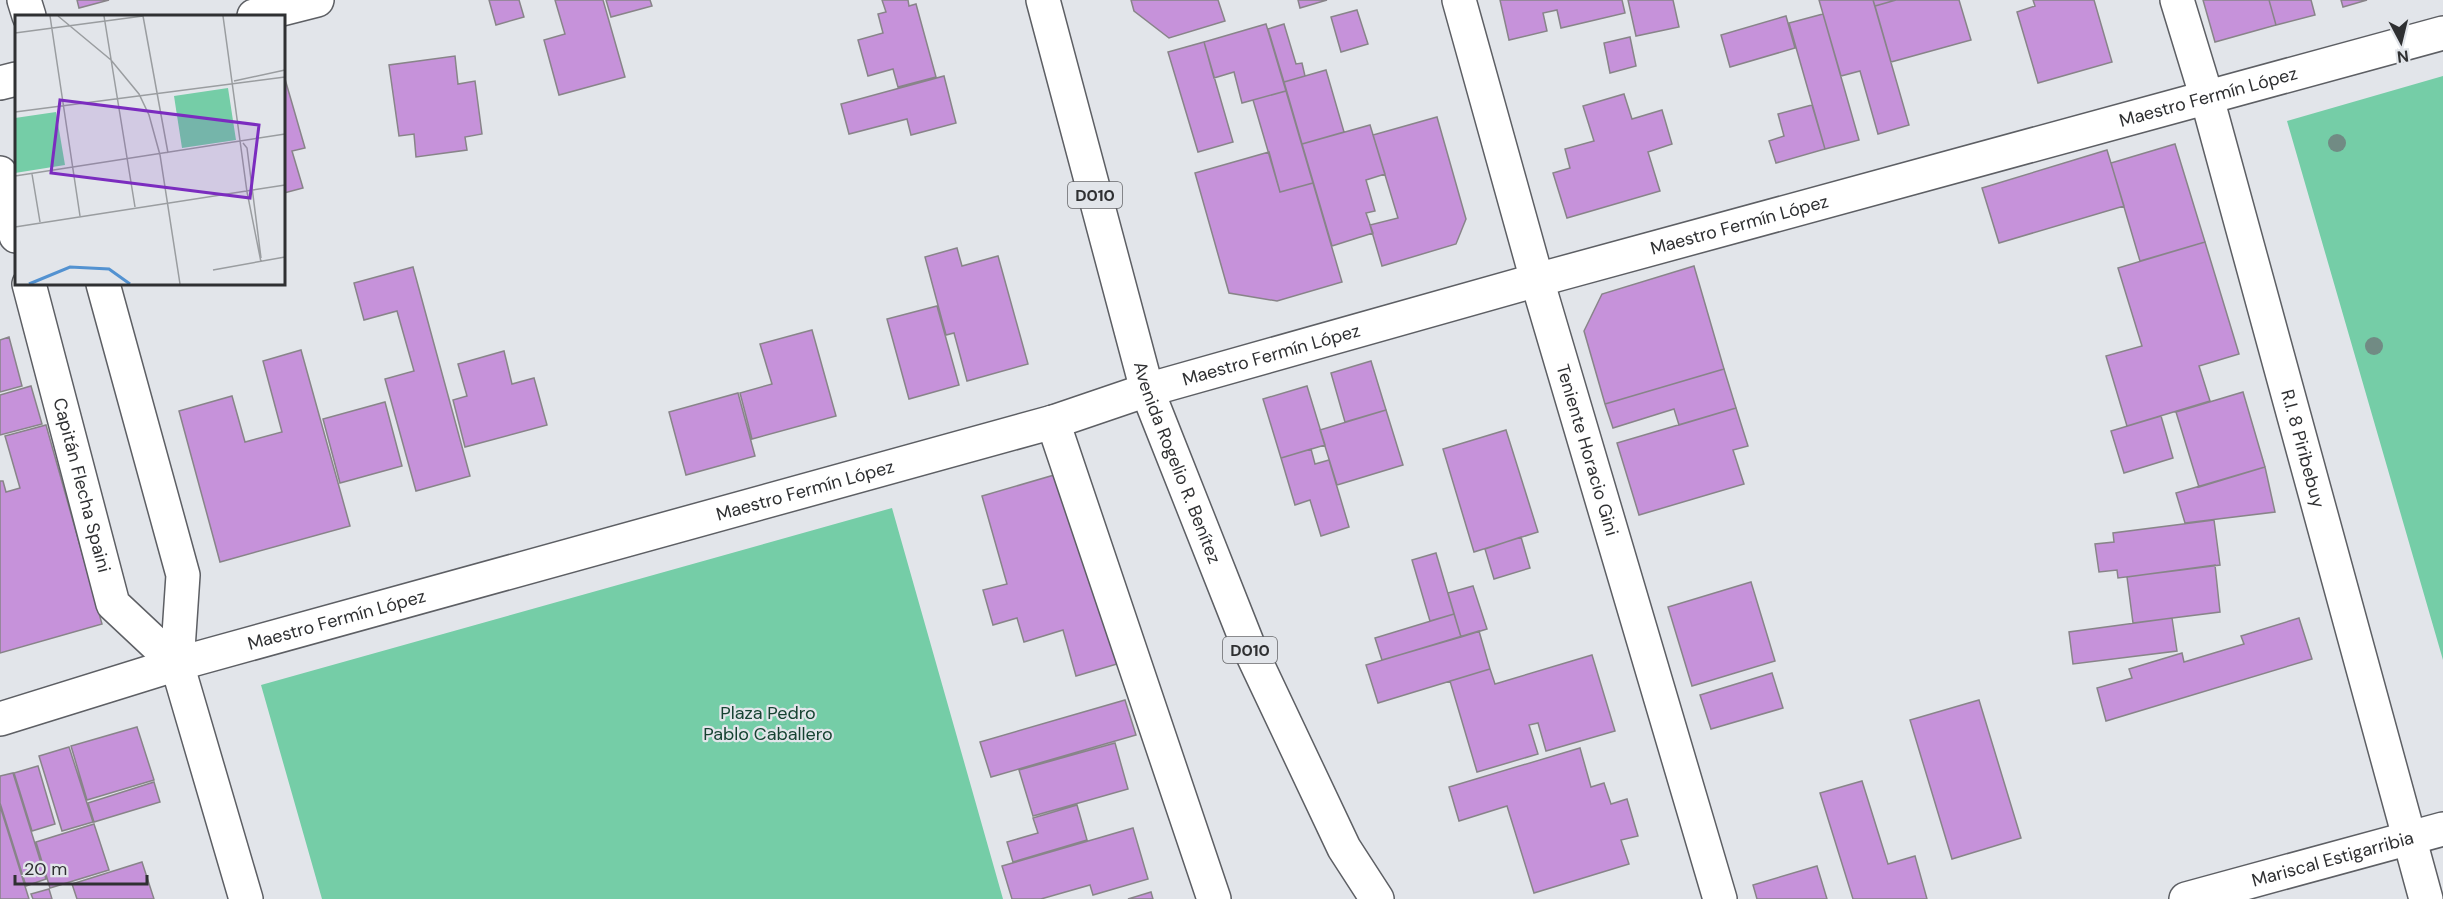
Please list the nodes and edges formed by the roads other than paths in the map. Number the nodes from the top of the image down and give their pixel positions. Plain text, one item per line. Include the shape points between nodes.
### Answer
1 (24, 0) edge
2 (317, 0) edge
3 (1043, 0) edge
4 (1459, 0) edge
5 (2177, 0) edge
6 (29, 15) edge
7 (258, 15) edge
8 (2443, 33) edge
9 (15, 79) edge
10 (0, 83) edge
11 (2207, 98) junction
12 (0, 173) edge
13 (15, 232) edge
14 (1537, 280) junction
15 (29, 285) edge
16 (103, 285) edge
17 (1147, 390) junction
18 (1053, 422) junction
19 (177, 663) junction
20 (0, 719) edge
21 (2443, 828) edge
22 (2410, 837) junction
23 (246, 899) edge
24 (1214, 899) edge
25 (1377, 899) edge
26 (1720, 899) edge
27 (2186, 899) edge
28 (2426, 899) edge

1 - 6 street
2 - 7 street
3 - 17 street, Avenida Rogelio R. Benítez / D010
4 - 14 street, Teniente Horacio Gini
5 - 11 street, R.I. 8 Piribebuy
8 - 11 street, Maestro Fermín López
9 - 10 street
11 - 14 street, Maestro Fermín López
11 - 22 street, R.I. 8 Piribebuy
12 - 13 street
14 - 17 street, Maestro Fermín López
14 - 26 street, Teniente Horacio Gini
15 - 19 street, Capitán Flecha Spaini via 112,604
16 - 19 street via 183,575
17 - 18 street, Maestro Fermín López
17 - 25 street, Avenida Rogelio R. Benítez / D010 via 1248,645 1344,848
18 - 19 street, Maestro Fermín López
18 - 24 street
19 - 20 street, Maestro Fermín López
19 - 23 street
21 - 22 street, Mariscal Estigarribia
22 - 27 street, Mariscal Estigarribia
22 - 28 street, R.I. 8 Piribebuy

